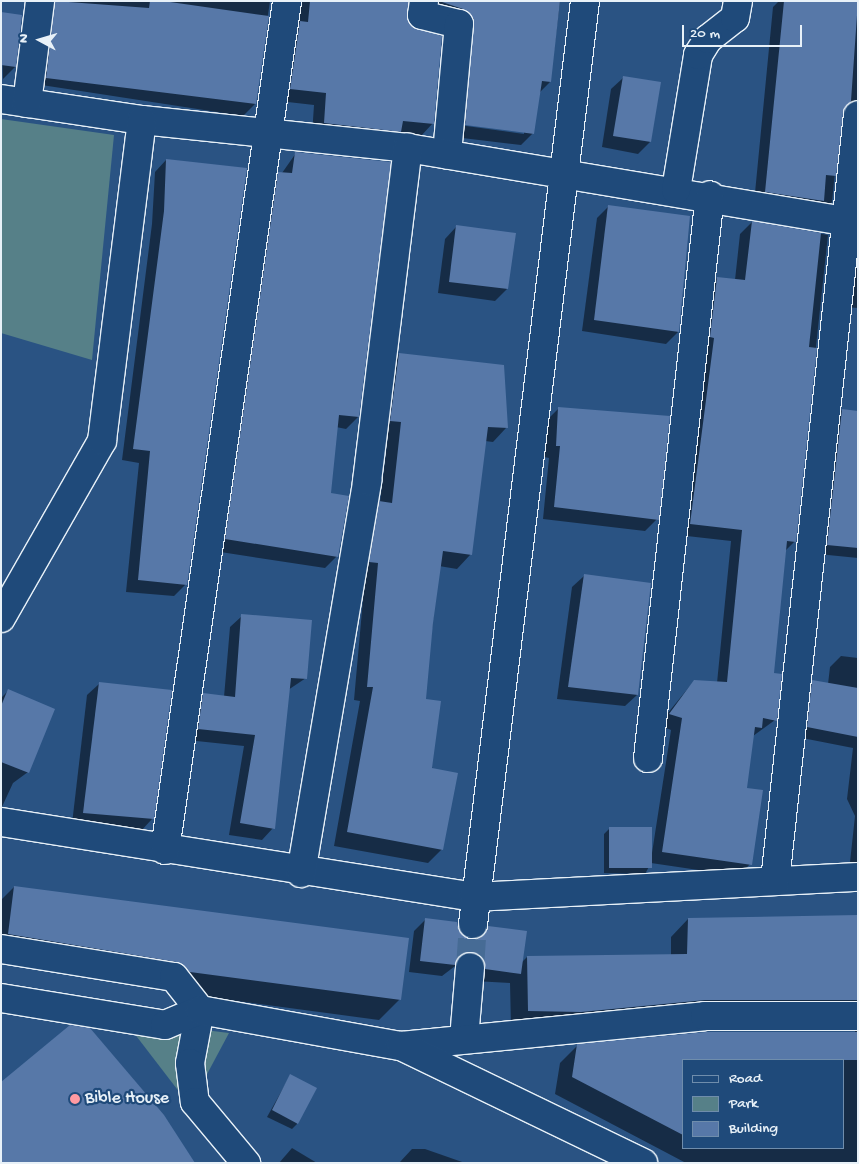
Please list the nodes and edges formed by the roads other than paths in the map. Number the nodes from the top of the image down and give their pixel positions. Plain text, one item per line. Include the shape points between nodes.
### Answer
1 (40, 1) edge
2 (287, 1) edge
3 (424, 1) edge
4 (584, 1) edge
5 (738, 1) edge
6 (14, 101) edge
7 (858, 115) edge
8 (142, 120) junction
9 (270, 130) junction
10 (408, 148) junction
11 (447, 154) junction
12 (566, 174) junction
13 (676, 190) junction
14 (710, 195) junction
15 (851, 222) edge
16 (1, 618) edge
17 (648, 758) dead end
18 (1, 822) edge
19 (165, 850) junction
20 (301, 873) junction
21 (858, 877) edge
22 (775, 881) junction
23 (474, 897) junction
24 (473, 924) tunnel mouth
25 (1, 949) edge
26 (470, 967) tunnel mouth
27 (1, 998) edge
28 (200, 1010) junction
29 (858, 1016) edge
30 (464, 1039) junction
31 (401, 1046) junction
32 (246, 1163) edge
33 (643, 1163) edge

1 - 6 street
2 - 9 street
3 - 11 street via 422,15 459,24
4 - 12 street
5 - 13 street via 735,18 708,40 698,55
6 - 8 street
7 - 15 street
8 - 9 street
8 - 16 street via 102,440
9 - 10 street
9 - 19 street
10 - 11 street
10 - 20 street via 367,481
11 - 12 street
12 - 13 street
12 - 23 street
13 - 14 street
14 - 15 street
14 - 17 street
15 - 22 street
18 - 19 street
19 - 20 street
20 - 23 street
21 - 22 street
22 - 23 street
23 - 24 street
25 - 28 street via 174,977
26 - 30 street
27 - 28 street via 165,1025
28 - 31 street
28 - 32 street via 190,1063 196,1102
29 - 30 street via 705,1016
30 - 31 street
31 - 33 street

